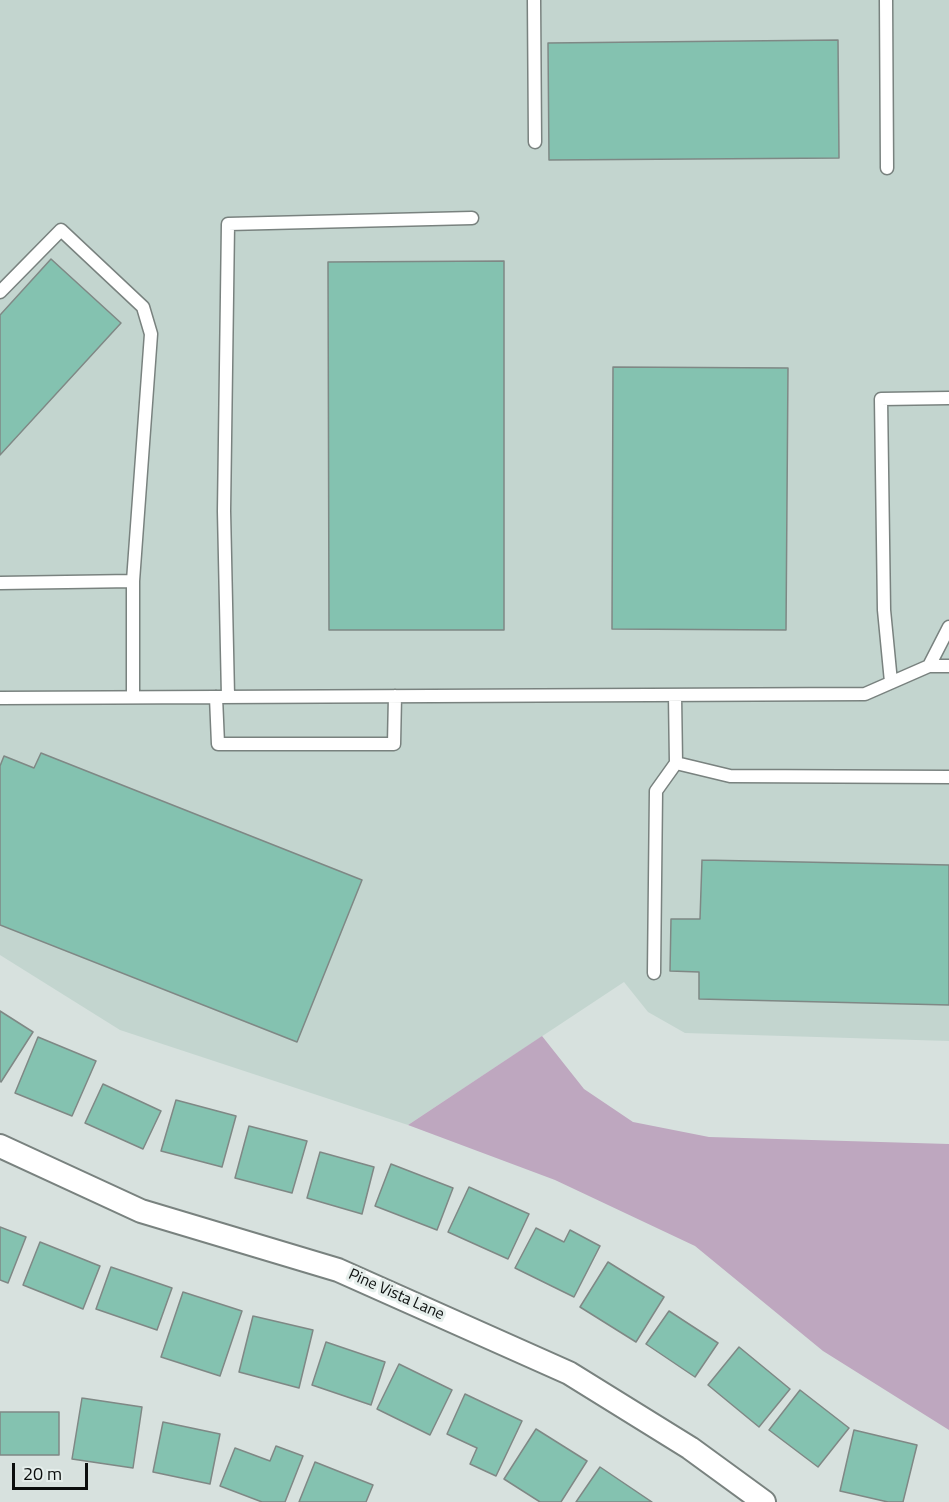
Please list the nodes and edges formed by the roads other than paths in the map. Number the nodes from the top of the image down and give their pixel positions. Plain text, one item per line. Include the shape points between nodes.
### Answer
1 (534, 0) edge
2 (886, 0) edge
3 (535, 142) dead end
4 (887, 168) dead end
5 (472, 218) dead end
6 (0, 292) edge
7 (949, 398) edge
8 (133, 581) junction
9 (0, 583) edge
10 (949, 627) edge
11 (929, 666) junction
12 (949, 666) edge
13 (891, 682) junction
14 (675, 695) junction
15 (222, 696) junction
16 (394, 696) junction
17 (133, 697) junction
18 (0, 698) edge
19 (676, 763) junction
20 (949, 777) edge
21 (654, 973) dead end
22 (0, 1146) edge
23 (764, 1502) edge

1 - 3 lane
2 - 4 lane
5 - 15 lane via 228,224
6 - 8 lane via 61,230 143,307 150,334
7 - 13 lane via 881,399 884,610
8 - 9 lane
8 - 17 lane
10 - 11 lane
11 - 12 lane
11 - 13 lane
13 - 14 lane via 865,694
14 - 16 lane
14 - 19 lane
15 - 16 lane
15 - 16 lane via 218,744 394,744
15 - 17 lane
17 - 18 lane
19 - 20 lane via 730,776
19 - 21 lane via 656,791
22 - 23 street, Pine Vista Lane via 141,1211 338,1270 568,1373 690,1448

